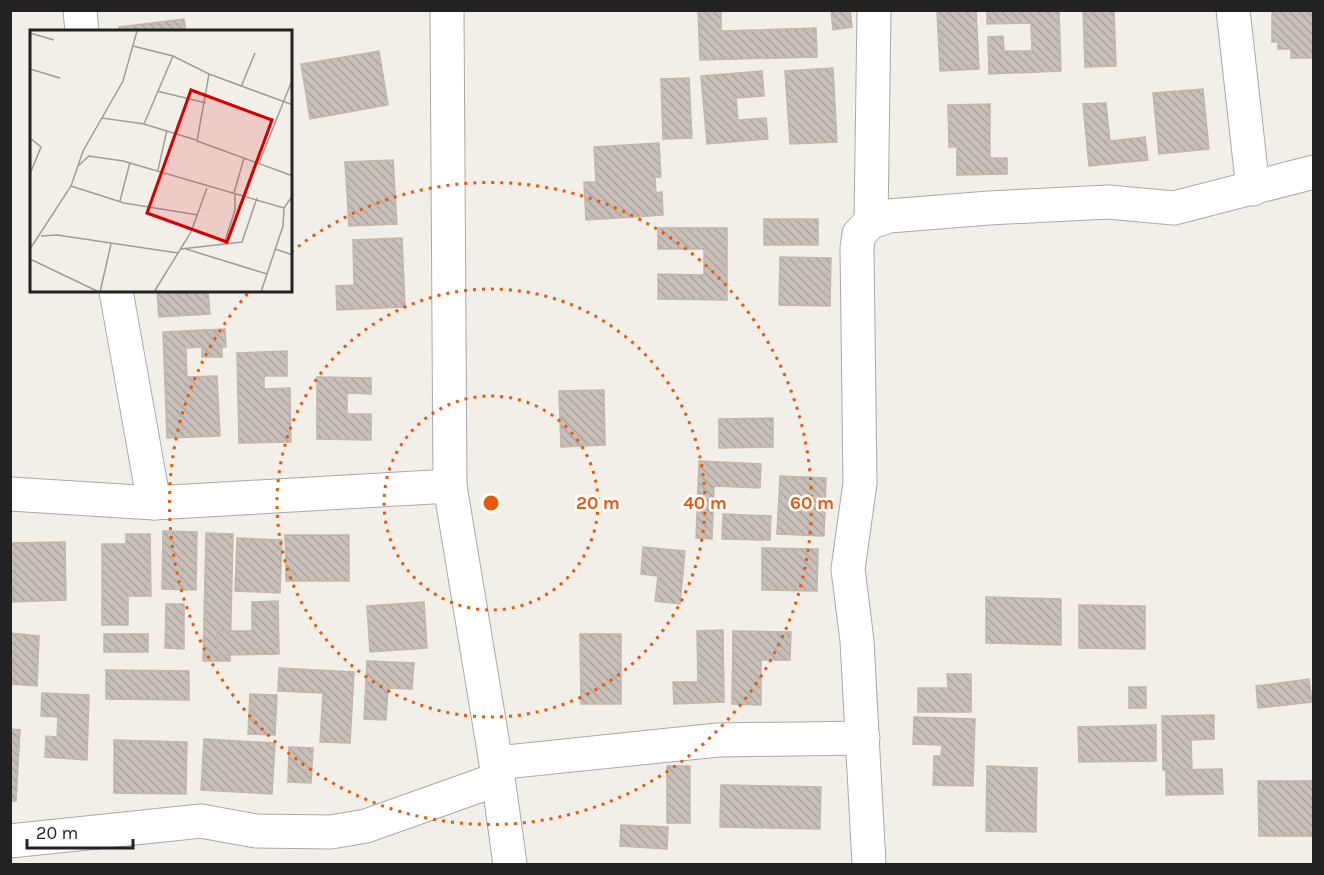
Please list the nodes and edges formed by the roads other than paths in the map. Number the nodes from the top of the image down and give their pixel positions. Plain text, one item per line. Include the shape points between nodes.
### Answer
1 (80, 10) edge
2 (447, 10) edge
3 (874, 10) edge
4 (1233, 10) edge
5 (82, 30) edge
6 (1314, 172) edge
7 (1253, 189) junction
8 (871, 222) junction
9 (116, 292) edge
10 (450, 486) junction
11 (10, 494) edge
12 (154, 503) junction
13 (863, 738) junction
14 (497, 771) junction
15 (10, 841) edge
16 (510, 864) edge
17 (869, 864) edge

1 - 5 street
2 - 10 street
3 - 8 street
4 - 7 street
6 - 7 street
7 - 8 street via 1174,207 1108,202 889,216
8 - 13 street via 859,234 857,248 860,483 848,569
9 - 12 street
10 - 12 street
10 - 14 street
11 - 12 street
13 - 14 street via 718,740
13 - 17 street
14 - 15 street via 366,826 331,832 256,831 201,821
14 - 16 street

